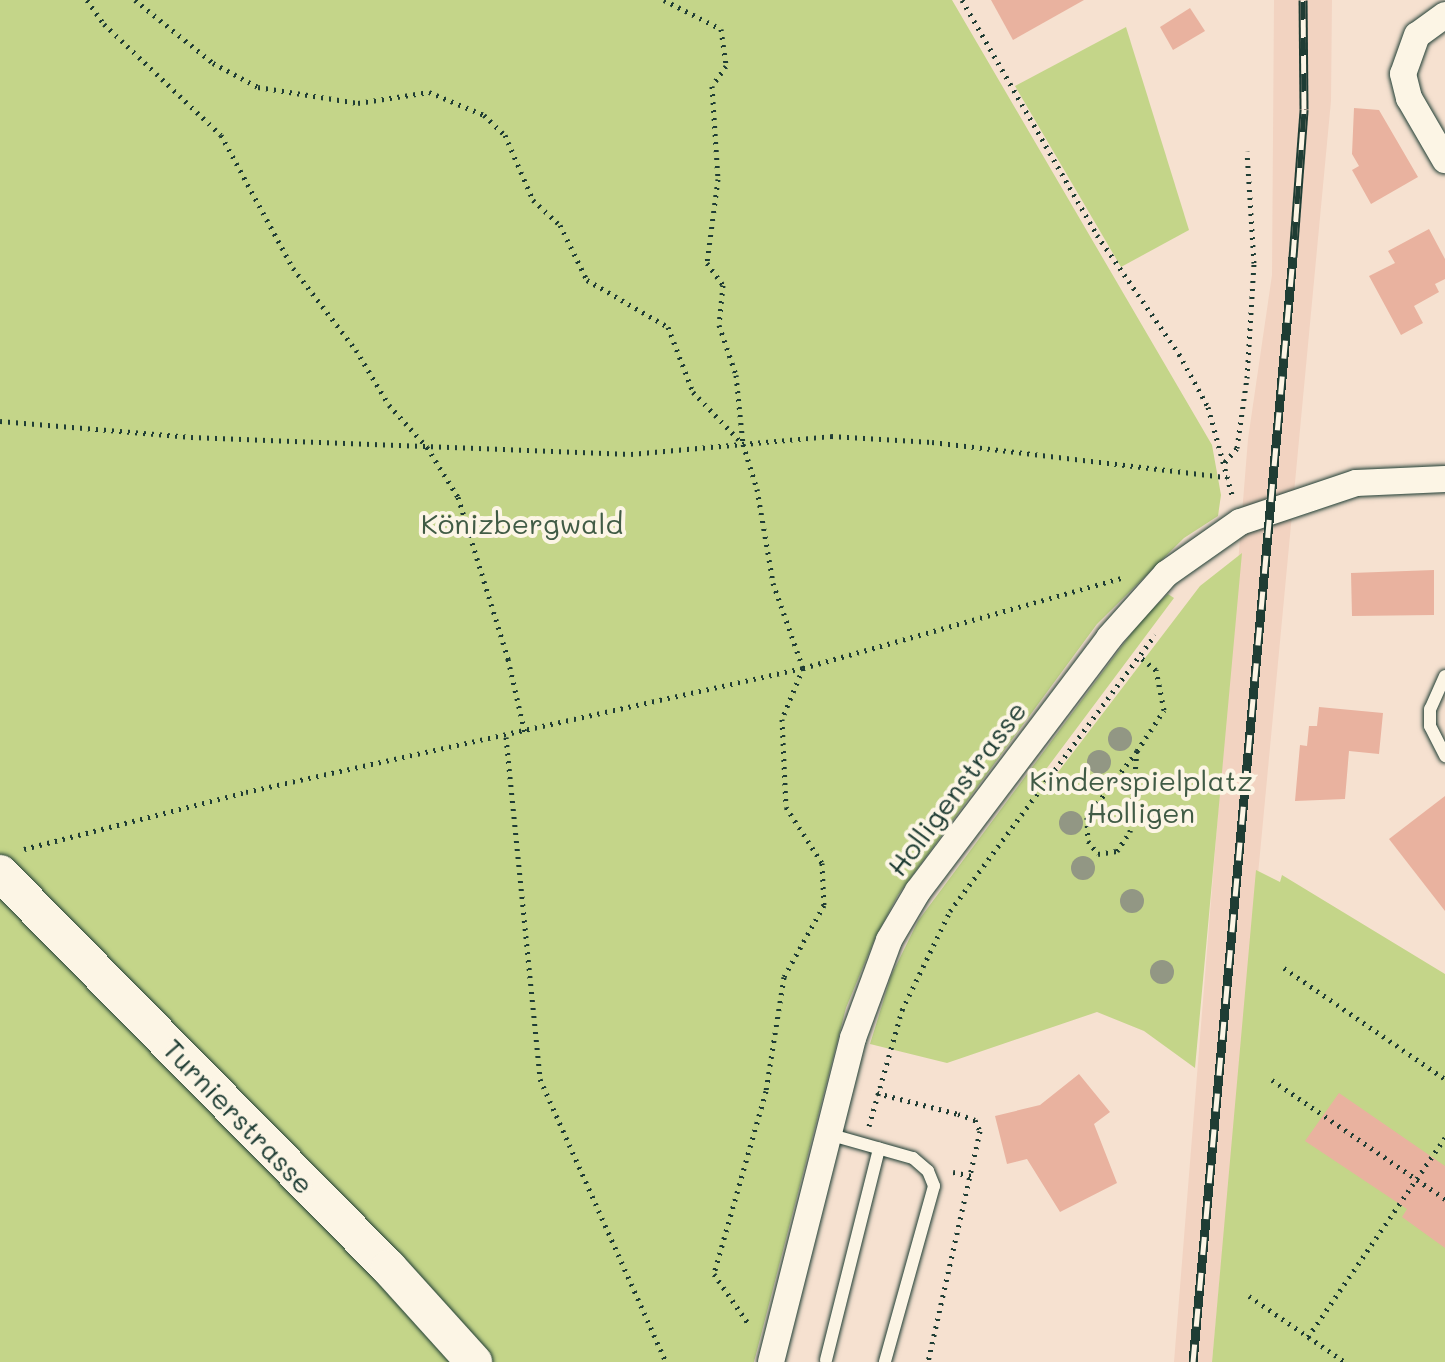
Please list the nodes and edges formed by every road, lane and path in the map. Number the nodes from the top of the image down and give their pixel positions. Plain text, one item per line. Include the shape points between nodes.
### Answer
1 (87, 0) edge
2 (135, 0) edge
3 (664, 0) edge
4 (962, 0) edge
5 (1445, 15) edge
6 (1247, 151) dead end
7 (1445, 160) edge
8 (0, 421) edge
9 (743, 444) junction
10 (427, 447) junction
11 (1224, 463) junction
12 (1227, 477) junction
13 (1445, 479) edge
14 (1240, 522) junction
15 (1166, 574) junction
16 (1163, 624) dead end
17 (1140, 657) junction
18 (803, 668) junction
19 (1445, 676) edge
20 (525, 733) junction
21 (506, 737) junction
22 (1137, 751) junction
23 (1445, 756) edge
24 (6, 862) edge
25 (1284, 968) dead end
26 (1445, 1079) edge
27 (1272, 1080) dead end
28 (828, 1134) junction
29 (1445, 1138) edge
30 (863, 1143) junction
31 (879, 1149) junction
32 (1416, 1180) junction
33 (1445, 1199) edge
34 (1249, 1296) dead end
35 (1308, 1337) junction
36 (748, 1339) dead end
37 (826, 1360) dead end
38 (474, 1362) edge
39 (666, 1362) edge
40 (771, 1362) edge
41 (885, 1362) edge
42 (1345, 1362) edge

1 - 10 path via 104,24 221,135 293,268 356,350 389,405
2 - 9 path via 213,63 258,87 358,103 429,92 484,115 505,135 533,200 560,225 587,280 668,327 693,392
3 - 9 path via 721,29 726,66 712,86 718,179 707,263 723,285 719,325 736,375
4 - 11 path via 1097,235 1179,354 1208,407
5 - 7 street via 1417,35 1403,74 1409,98
6 - 11 path via 1254,263 1249,356 1241,435
8 - 10 path via 191,437
9 - 10 path via 631,454
9 - 12 path via 831,436 932,442
9 - 18 path via 757,489 773,583
10 - 20 path via 458,497
11 - 12 path
12 - 14 path
13 - 14 street, Holligenstrasse via 1356,483
14 - 15 street, Holligenstrasse
15 - 18 path via 1107,579
15 - 28 street, Holligenstrasse via 1109,638 904,914 866,997
16 - 17 path
17 - 22 path via 1156,670 1165,703 1162,717
17 - 30 path via 937,934 902,1010
18 - 20 path
18 - 36 path via 782,719 786,807 822,863 824,905 784,977 766,1091 714,1274 750,1327
19 - 23 lane via 1430,709 1430,726
20 - 21 path
21 - 24 path via 246,792
21 - 39 path via 540,1079
22 - 22 path via 1130,832 1117,851 1098,854 1088,841 1087,817
24 - 38 main road, Turnierstrasse
25 - 26 path
27 - 32 path
28 - 30 lane
28 - 40 street, Holligenstrasse
29 - 32 path
30 - 31 lane
31 - 37 lane
31 - 41 lane via 913,1158 928,1171 934,1186
32 - 33 path
32 - 35 path
34 - 35 path
35 - 42 path

